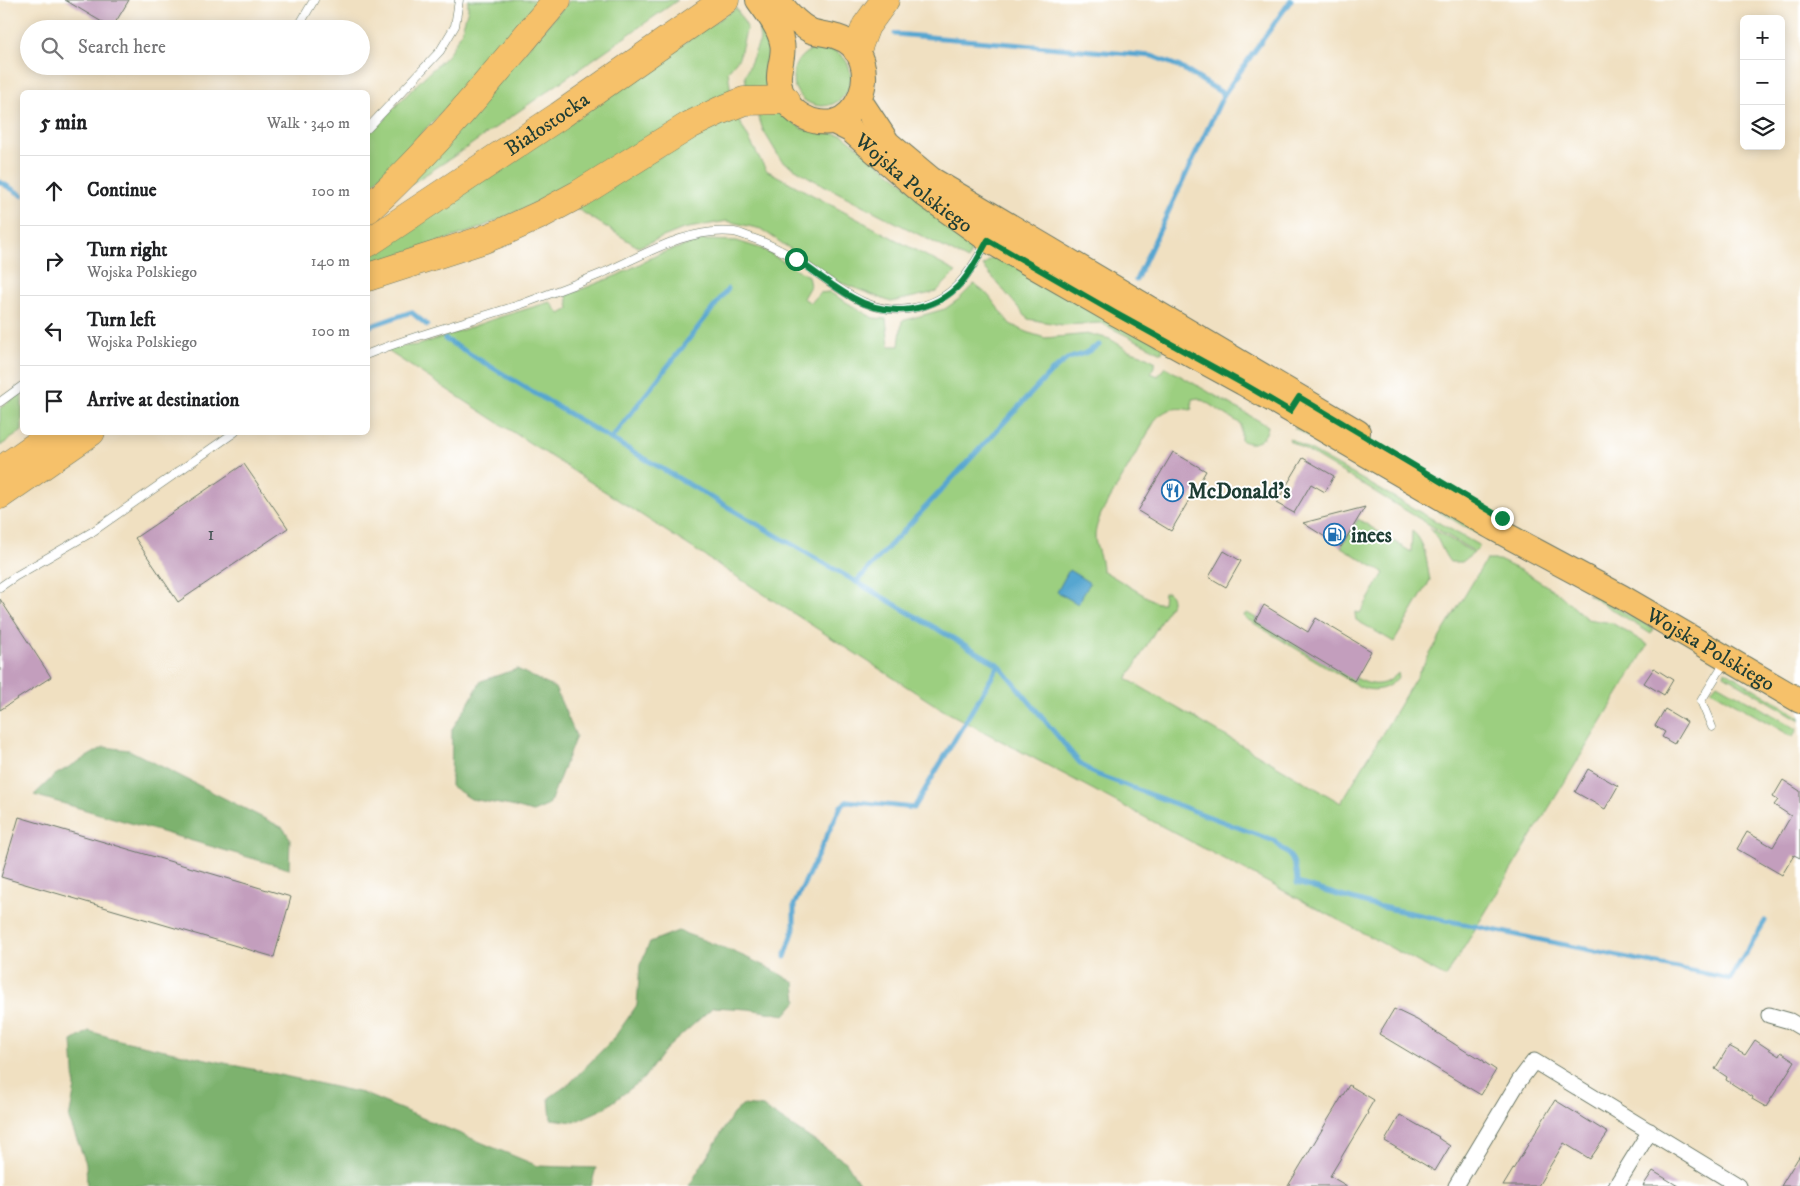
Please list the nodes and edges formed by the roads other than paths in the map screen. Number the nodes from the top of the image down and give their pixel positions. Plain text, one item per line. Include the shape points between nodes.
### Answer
1 (314, 0) edge
2 (459, 0) edge
3 (556, 0) edge
4 (725, 0) edge
5 (758, 0) edge
6 (778, 0) edge
7 (884, 0) edge
8 (693, 11) edge
9 (302, 20) edge
10 (856, 50) junction
11 (859, 99) junction
12 (786, 100) junction
13 (834, 122) junction
14 (370, 126) edge
15 (370, 207) edge
16 (370, 223) edge
17 (994, 229) junction
18 (370, 242) edge
19 (370, 276) edge
20 (370, 353) edge
21 (20, 387) edge
22 (0, 402) edge
23 (52, 435) edge
24 (87, 435) edge
25 (231, 435) edge
26 (0, 471) edge
27 (0, 495) edge
28 (0, 587) edge
29 (1726, 658) junction
30 (1800, 701) edge
31 (1712, 728) dead end
32 (1769, 1015) dead end
33 (1800, 1027) edge
34 (1650, 1130) junction
35 (1456, 1186) edge
36 (1616, 1186) edge
37 (1739, 1186) edge

1 - 9 lane
2 - 14 lane via 455,26 440,51
3 - 15 highway via 440,135
4 - 8 highway, Białostocka
5 - 12 main road via 778,30 782,43 779,80 780,91
6 - 10 main road via 798,23 812,31 838,37
7 - 10 highway via 866,26
8 - 16 highway, Białostocka
8 - 18 highway, Białostocka via 559,116
10 - 11 main road via 865,76
11 - 13 main road via 853,109
11 - 17 main road, Wojska Polskiego via 888,143
12 - 13 main road via 804,118
12 - 19 highway via 744,101 719,111 690,124 580,194 505,232
13 - 17 main road, Wojska Polskiego via 850,130 925,195
17 - 20 lane via 972,269 951,292 926,306 907,310 874,307 853,298 765,242 736,232 716,231 672,242 559,290
17 - 29 main road, Wojska Polskiego via 1115,313 1242,383 1295,404 1496,529
21 - 22 lane
23 - 26 highway
24 - 27 highway
25 - 28 lane via 92,532
29 - 30 main road, Wojska Polskiego
29 - 31 lane via 1701,701
32 - 33 street
34 - 35 street via 1534,1061
34 - 36 street
34 - 37 street

